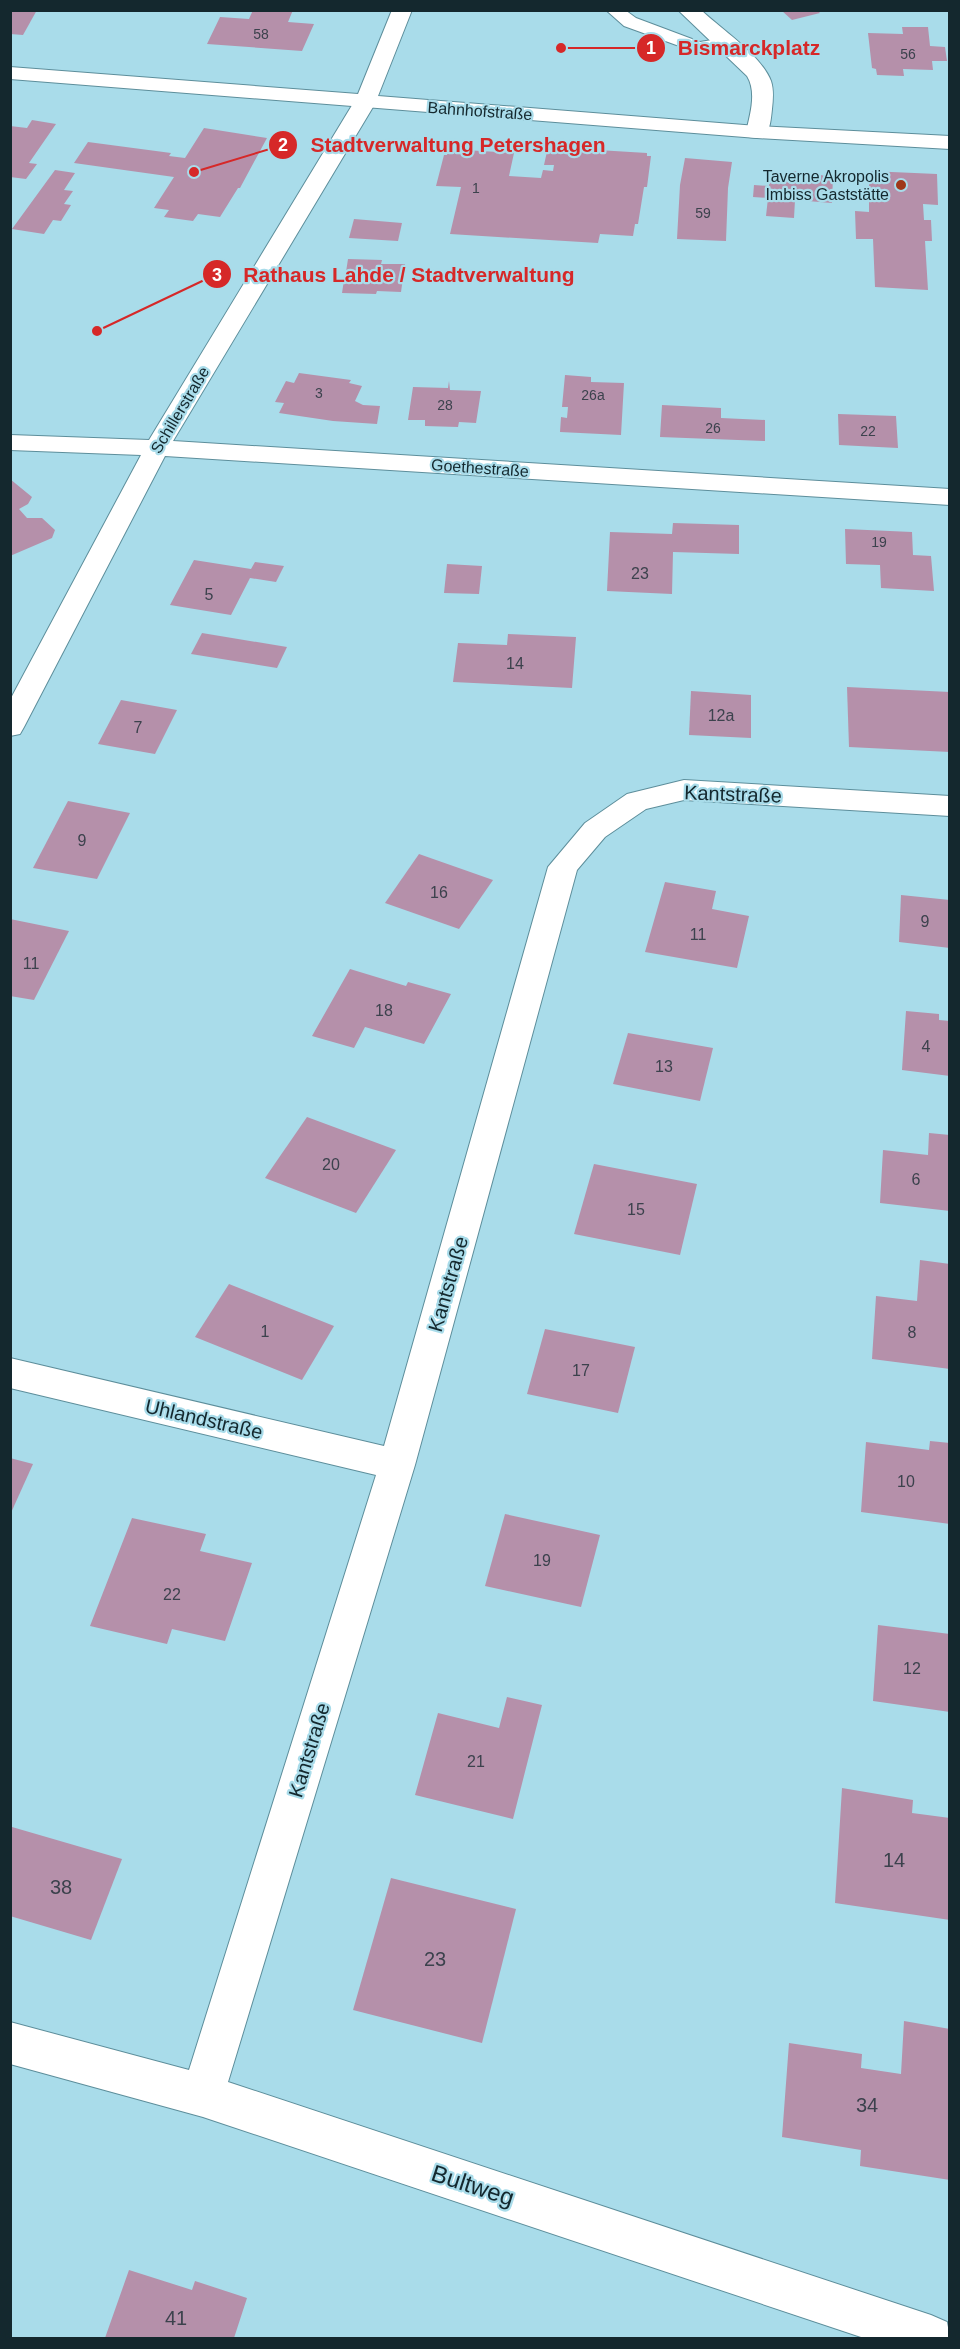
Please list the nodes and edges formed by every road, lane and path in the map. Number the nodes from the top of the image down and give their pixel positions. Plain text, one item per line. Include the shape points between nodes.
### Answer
1 (402, 10) edge
2 (614, 10) edge
3 (688, 10) edge
4 (724, 43) junction
5 (10, 73) edge
6 (365, 102) junction
7 (757, 132) junction
8 (950, 143) edge
9 (10, 442) edge
10 (157, 448) junction
11 (950, 497) edge
12 (10, 727) edge
13 (950, 806) edge
14 (10, 1373) edge
15 (397, 1465) junction
16 (10, 2043) edge
17 (203, 2095) junction
18 (932, 2338) edge

1 - 6 street, Schillerstraße
2 - 4 lane via 630,22 699,47
3 - 4 street
4 - 7 street via 759,78 762,92
5 - 6 street, Bahnhofstraße
6 - 7 street, Bahnhofstraße
6 - 10 street, Schillerstraße
7 - 8 street, Bahnhofstraße
9 - 10 street, Goethestraße
10 - 11 street, Goethestraße
10 - 12 street, Schillerstraße
13 - 15 street, Kantstraße via 684,790 637,801 595,830 563,867
14 - 15 street, Uhlandstraße
15 - 17 street, Kantstraße
16 - 17 street, Bultweg
17 - 18 street, Bultweg

